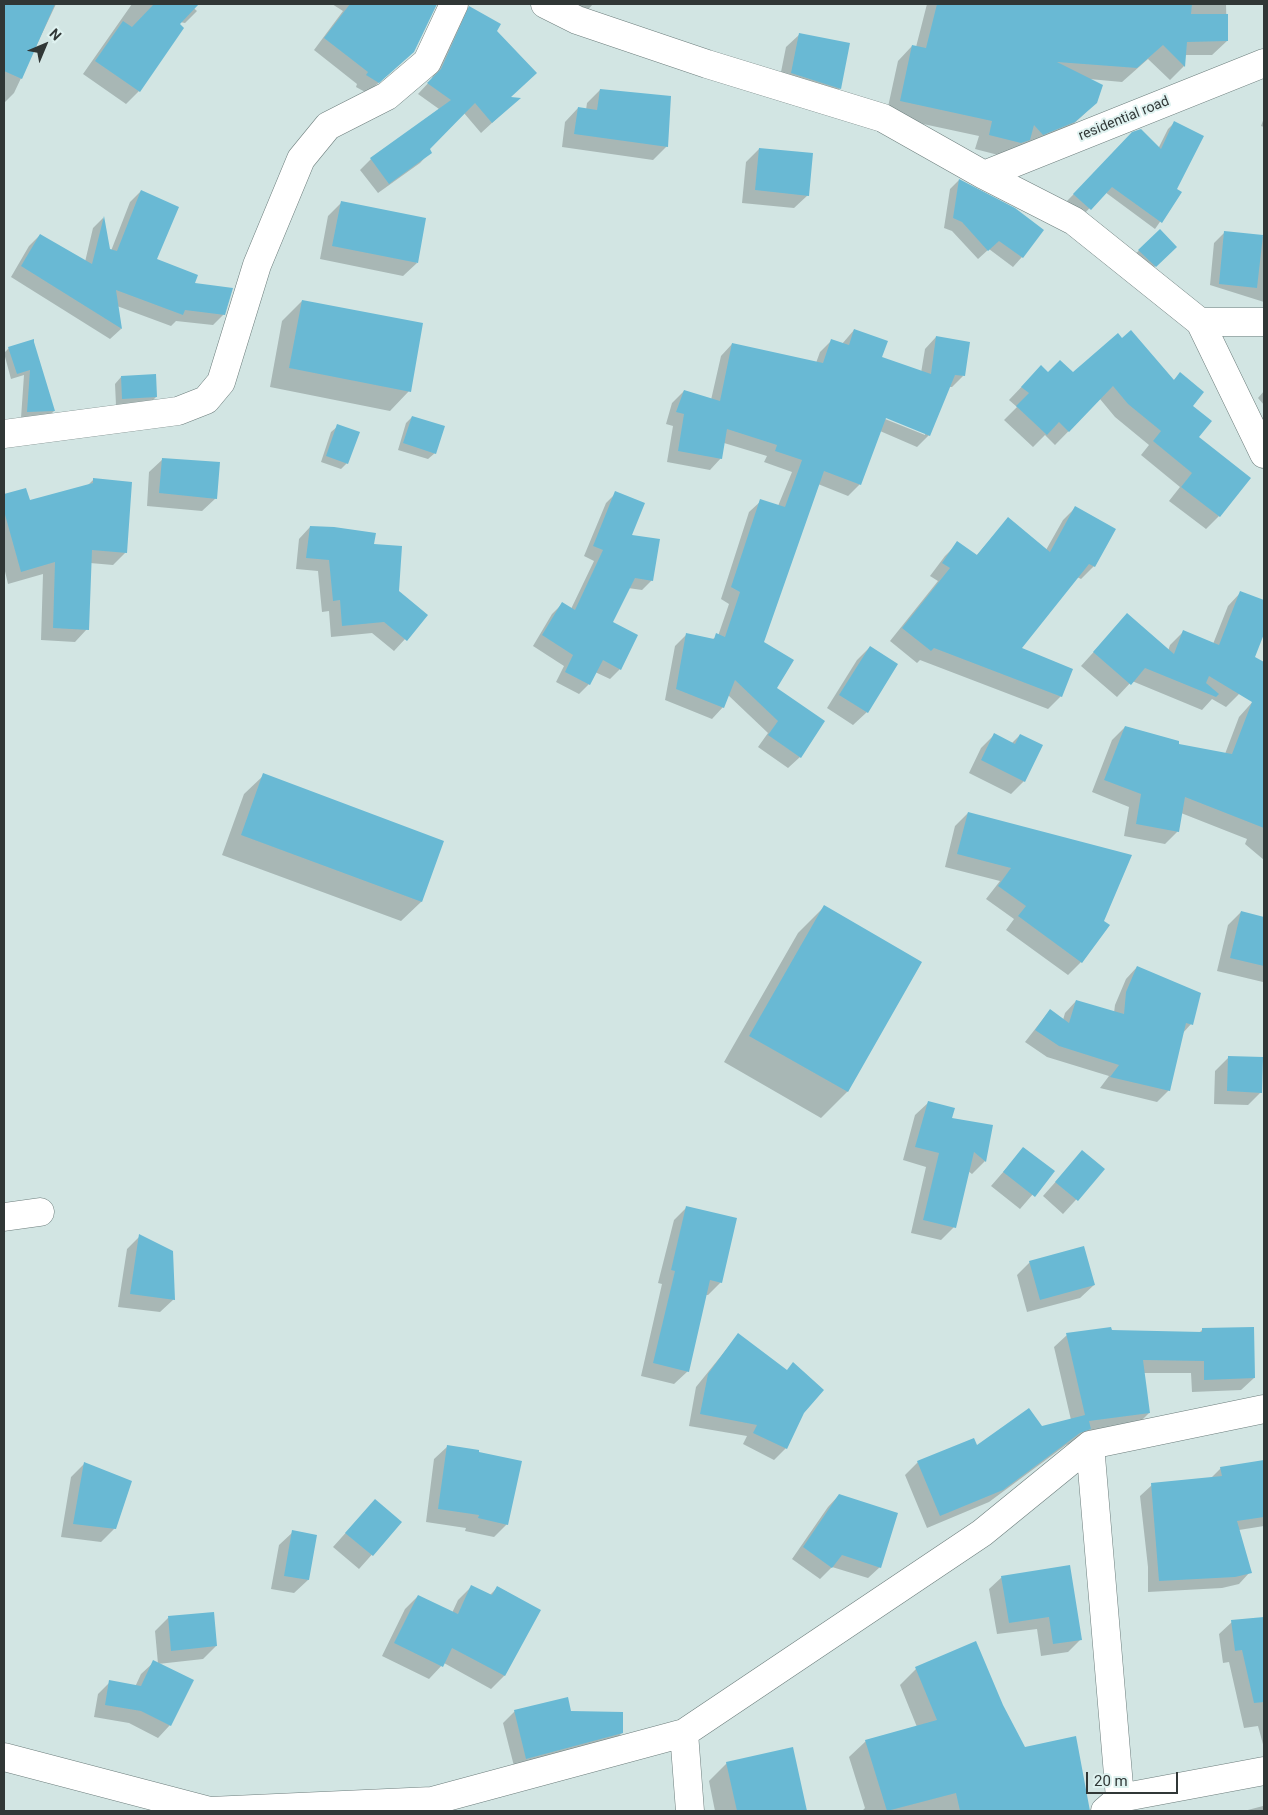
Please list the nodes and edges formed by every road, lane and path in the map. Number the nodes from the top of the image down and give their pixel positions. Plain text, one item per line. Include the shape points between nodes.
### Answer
1 (454, 4) edge
2 (545, 4) edge
3 (1264, 63) edge
4 (984, 175) junction
5 (1200, 322) junction
6 (1264, 322) edge
7 (4, 434) edge
8 (1264, 454) edge
9 (40, 1212) dead end
10 (4, 1217) edge
11 (1264, 1409) edge
12 (1090, 1445) junction
13 (684, 1733) junction
14 (4, 1757) edge
15 (1264, 1771) edge
16 (1112, 1805) edge
17 (210, 1811) edge
18 (690, 1811) edge

1 - 7 street via 427,62 387,96 328,126 301,159 257,265 221,382 206,400 178,410
2 - 4 street via 577,20 707,64 883,118
3 - 4 street, residential road
4 - 5 street via 1074,221
5 - 6 street
5 - 8 street
9 - 10 street
11 - 12 street
12 - 13 street via 982,1533
12 - 16 street
13 - 17 street via 432,1801
13 - 18 street
14 - 17 street
15 - 16 street

